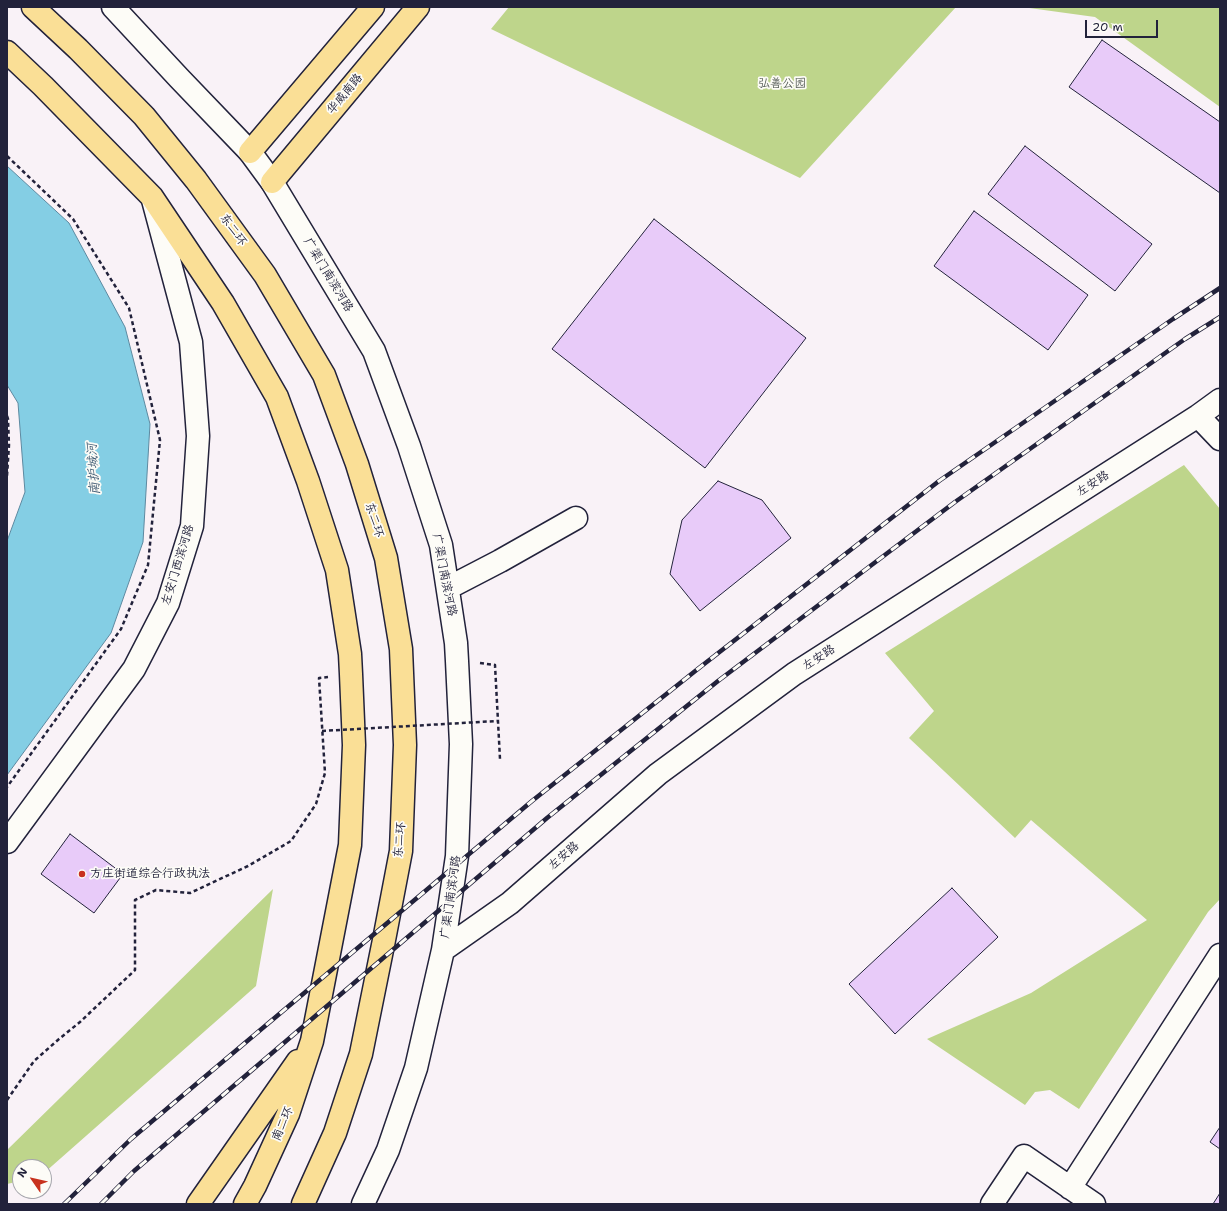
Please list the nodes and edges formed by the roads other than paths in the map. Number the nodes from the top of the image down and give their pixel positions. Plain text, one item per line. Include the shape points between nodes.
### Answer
1 (33, 7) edge
2 (113, 7) edge
3 (373, 7) edge
4 (418, 7) edge
5 (7, 52) edge
6 (250, 152) junction
7 (272, 182) junction
8 (152, 197) junction
9 (1220, 400) edge
10 (1198, 416) junction
11 (1220, 439) edge
12 (576, 518) dead end
13 (448, 588) junction
14 (7, 842) edge
15 (444, 950) junction
16 (1220, 955) edge
17 (312, 1041) junction
18 (1070, 1188) junction
19 (198, 1204) edge
20 (245, 1204) edge
21 (302, 1204) edge
22 (363, 1204) edge
23 (992, 1204) edge
24 (1094, 1204) edge

1 - 21 main road, 东二环 via 144,116 196,180 265,275 324,376 386,558 400,649 405,745 401,851 361,1054 335,1133
2 - 6 street, 广渠门南滨河路
3 - 6 main road
4 - 7 main road, 华威南路
5 - 8 main road
6 - 7 street, 广渠门南滨河路
7 - 13 street, 广渠门南滨河路 via 374,351 439,538
8 - 14 street, 左安门西滨河路 via 191,342 198,436 192,526 168,603 134,669
8 - 17 main road via 222,303 277,397 337,570 350,654 354,745 350,845
9 - 10 street, 左安路
10 - 11 street
10 - 15 street, 左安路 via 794,674 658,774 510,903
12 - 13 street
13 - 15 street, 广渠门南滨河路 via 456,643 461,744 457,856
15 - 22 street, 广渠门南滨河路 via 416,1068 388,1150
16 - 18 street
17 - 19 main road
17 - 20 main road, 南二环 via 288,1114
18 - 23 street via 1024,1156
18 - 24 street

